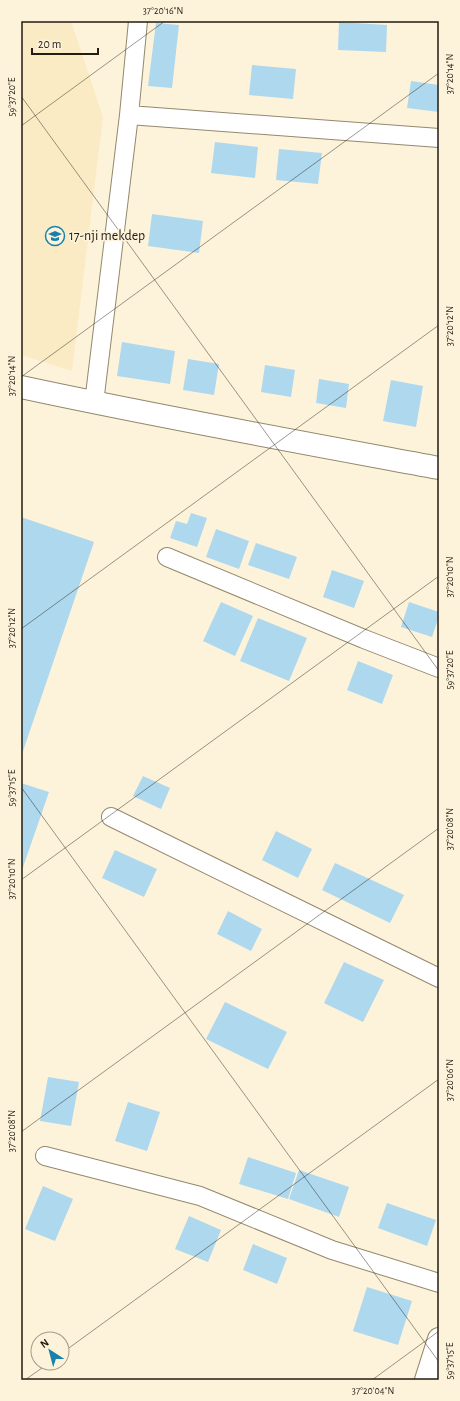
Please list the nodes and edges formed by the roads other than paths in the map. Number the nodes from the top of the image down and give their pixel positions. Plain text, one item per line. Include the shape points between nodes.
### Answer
1 (138, 21) edge
2 (129, 115) junction
3 (439, 138) edge
4 (21, 387) edge
5 (94, 403) junction
6 (439, 468) edge
7 (167, 557) dead end
8 (439, 668) edge
9 (111, 817) dead end
10 (439, 978) edge
11 (45, 1156) dead end
12 (439, 1283) edge
13 (439, 1339) edge
14 (426, 1380) edge

1 - 2 street
2 - 3 street
2 - 5 street
4 - 5 street
5 - 6 street
7 - 8 street
9 - 10 street
11 - 12 street via 200,1196 332,1250
13 - 14 street

